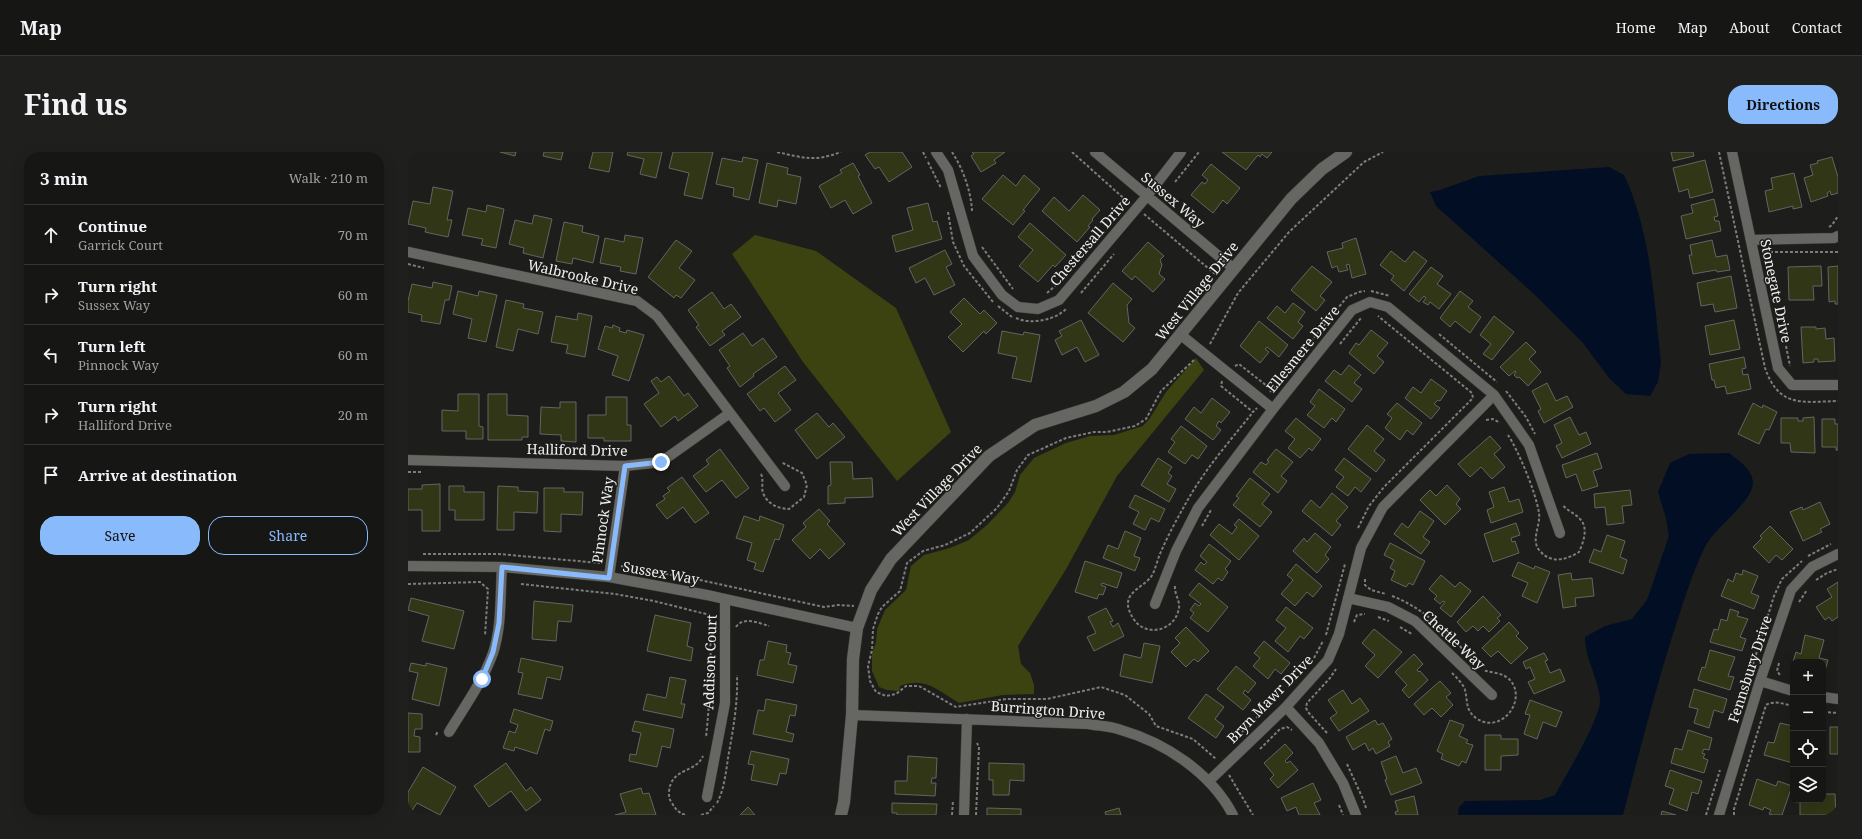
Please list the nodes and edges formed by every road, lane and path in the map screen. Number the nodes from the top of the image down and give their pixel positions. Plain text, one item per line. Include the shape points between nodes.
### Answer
1 (777, 152) edge
2 (841, 152) edge
3 (923, 152) edge
4 (936, 152) edge
5 (952, 152) edge
6 (1072, 152) edge
7 (1095, 152) edge
8 (1181, 152) edge
9 (1200, 152) edge
10 (1346, 152) edge
11 (1383, 152) edge
12 (1732, 152) edge
13 (1175, 182) dead end
14 (942, 190) dead end
15 (1147, 196) junction
16 (1137, 208) junction
17 (948, 212) dead end
18 (972, 214) dead end
19 (1838, 236) edge
20 (1750, 240) junction
21 (1092, 243) dead end
22 (980, 244) dead end
23 (408, 252) edge
24 (1765, 252) dead end
25 (1838, 252) edge
26 (1114, 254) dead end
27 (408, 264) edge
28 (432, 269) dead end
29 (1234, 269) junction
30 (1224, 282) junction
31 (1014, 290) dead end
32 (1238, 293) junction
33 (1080, 294) dead end
34 (1044, 296) dead end
35 (1394, 299) dead end
36 (1070, 306) dead end
37 (1373, 314) dead end
38 (1363, 316) dead end
39 (1436, 331) dead end
40 (1181, 335) junction
41 (1339, 345) dead end
42 (1203, 353) junction
43 (1229, 373) junction
44 (1838, 385) edge
45 (1500, 386) dead end
46 (1272, 390) junction
47 (1504, 390) dead end
48 (1494, 395) junction
49 (1263, 401) junction
50 (1273, 409) junction
51 (1253, 412) junction
52 (730, 413) junction
53 (1481, 425) dead end
54 (1503, 429) dead end
55 (1507, 434) dead end
56 (1537, 436) dead end
57 (408, 460) edge
58 (778, 461) dead end
59 (625, 466) junction
60 (759, 468) dead end
61 (408, 472) edge
62 (428, 472) dead end
63 (785, 486) dead end
64 (1560, 498) dead end
65 (1214, 505) dead end
66 (1201, 528) dead end
67 (1356, 533) dead end
68 (1560, 533) dead end
69 (1838, 554) edge
70 (1346, 560) dead end
71 (408, 566) edge
72 (502, 567) junction
73 (1838, 569) edge
74 (1366, 573) dead end
75 (609, 578) junction
76 (1176, 582) dead end
77 (1812, 583) dead end
78 (408, 584) edge
79 (521, 584) dead end
80 (1808, 588) dead end
81 (1348, 598) junction
82 (725, 599) junction
83 (1798, 603) dead end
84 (1155, 604) dead end
85 (1369, 614) dead end
86 (1374, 615) dead end
87 (1391, 622) dead end
88 (1396, 625) dead end
89 (857, 628) junction
90 (1352, 629) dead end
91 (1417, 638) dead end
92 (484, 641) dead end
93 (1780, 658) dead end
94 (1310, 664) dead end
95 (1338, 665) dead end
96 (1449, 670) dead end
97 (1786, 677) dead end
98 (1760, 681) junction
99 (1790, 690) edge
100 (1284, 691) dead end
101 (1492, 695) dead end
102 (1826, 697) edge
103 (1838, 699) edge
104 (1790, 705) edge
105 (1286, 707) junction
106 (1826, 712) edge
107 (1838, 713) edge
108 (852, 715) junction
109 (967, 719) junction
110 (445, 728) joint
111 (1242, 732) dead end
112 (1295, 732) dead end
113 (1327, 734) dead end
114 (436, 735) dead end
115 (705, 744) dead end
116 (1260, 749) dead end
117 (704, 751) dead end
118 (1347, 764) dead end
119 (1223, 768) junction
120 (1209, 781) junction
121 (707, 796) dead end
122 (1338, 803) dead end
123 (1366, 810) dead end
124 (685, 815) edge
125 (842, 815) edge
126 (964, 815) edge
127 (1233, 815) edge
128 (1253, 815) edge
129 (1343, 815) edge
130 (1356, 815) edge
131 (1719, 815) edge
132 (1734, 815) edge

1 - 2 path via 812,159 825,158
3 - 14 path
4 - 16 street, Chestersall Drive via 948,170 973,256 1002,295 1018,307 1038,309 1059,300
5 - 18 path via 962,172 971,200
6 - 16 path
7 - 15 street, Sussex Way
8 - 15 street, Chestersall Drive
9 - 13 path
10 - 29 street, West Village Drive via 1322,169 1291,199
11 - 32 path via 1364,162 1288,232
12 - 20 street, Stonegate Drive
15 - 16 street, Chestersall Drive
15 - 29 street, Sussex Way
16 - 30 path
17 - 36 path via 953,242 964,266 989,299 1006,314 1021,321 1042,321 1064,312
19 - 20 street
20 - 44 street, Stonegate Drive via 1778,368 1792,385
21 - 34 path via 1055,287
22 - 31 path
23 - 52 street, Walbrooke Drive via 637,301 657,316
24 - 25 path
26 - 33 path
27 - 28 path
29 - 30 street, West Village Drive
30 - 32 path
30 - 40 street, West Village Drive
32 - 42 path
35 - 46 path via 1388,294 1374,291 1359,292 1347,297
37 - 67 path via 1472,393 1473,398 1384,487 1369,506
38 - 41 path
39 - 45 path
40 - 42 street
40 - 89 street, West Village Drive via 1152,369 1124,392 1096,406 1035,425 989,456 891,558 871,590
42 - 43 street
42 - 119 path via 1161,390 1146,419 1135,426 1066,438 1028,455 997,508 970,533 945,545 923,551 906,563 900,591 878,614 868,666 870,681 876,692 886,696 896,694 906,686 919,686 956,707 1006,699 1047,699 1101,687 1125,695 1149,714 1156,726 1193,739
43 - 46 path via 1239,364
43 - 49 street
43 - 51 path via 1221,386
46 - 49 path
47 - 56 path via 1526,417
48 - 50 street, Ellesmere Drive via 1388,307 1370,302 1352,310
48 - 68 street, Ellesmere Drive via 1529,445
48 - 81 street, Bryn Mawr Drive via 1383,507 1361,548
49 - 50 street
49 - 51 path
50 - 84 street, Ellesmere Drive via 1198,508 1176,551
51 - 76 path via 1197,483 1160,554 1151,577 1132,591 1129,611 1142,628 1164,628 1173,622 1180,604 1174,588
52 - 59 street, Halliford Drive via 661,462
52 - 63 street, Walbrooke Drive
53 - 54 path via 1487,419 1493,419
55 - 64 path via 1521,461 1539,513 1536,546 1550,558 1560,560 1579,552 1585,530 1580,519 1568,512
57 - 59 street, Halliford Drive
58 - 60 path via 802,473 807,484 804,496 789,509 769,502 763,492 763,478
59 - 75 street, Pinnock Way
61 - 62 path
65 - 66 path
69 - 98 street, Fennsbury Drive via 1812,567 1791,590
70 - 94 path via 1326,636
71 - 72 street, Sussex Way
72 - 75 street, Sussex Way
72 - 110 street via 499,623 493,652 482,679
73 - 77 path
74 - 96 path via 1365,585 1371,590 1394,596 1415,606 1484,671 1498,673 1509,679 1515,689 1516,701 1507,717 1498,722 1477,718 1468,709 1465,690
75 - 82 street, Sussex Way
78 - 92 path via 480,582 488,589
79 - 115 path via 614,594 710,615 711,683
80 - 83 path
81 - 101 street, Chettle Way via 1388,607 1415,620
81 - 105 street, Bryn Mawr Drive via 1339,634 1328,660
82 - 89 street, Sussex Way
82 - 121 street, Addison Court via 724,703
85 - 90 path via 1357,615
86 - 87 path
88 - 91 path
89 - 108 street, West Village Drive via 853,659
93 - 97 path via 1777,670 1780,675
95 - 113 path via 1330,678 1307,703 1306,708
98 - 99 street
98 - 131 street, Fennsbury Drive
100 - 111 path
102 - 103 street
104 - 132 path via 1777,702 1766,705
105 - 119 street, Bryn Mawr Drive
105 - 130 street via 1319,743 1344,783
106 - 107 path
108 - 109 street, Burrington Drive
108 - 125 street, West Village Drive
109 - 120 street, Burrington Drive via 1088,724 1121,729 1170,750
109 - 126 street
110 - 114 path
112 - 116 path via 1287,727 1280,729
117 - 124 path via 697,765 680,772 670,783 669,799 678,812
118 - 123 path
119 - 120 street, Bryn Mawr Drive
119 - 128 path via 1230,775
120 - 127 street, Burrington Drive
122 - 129 path

